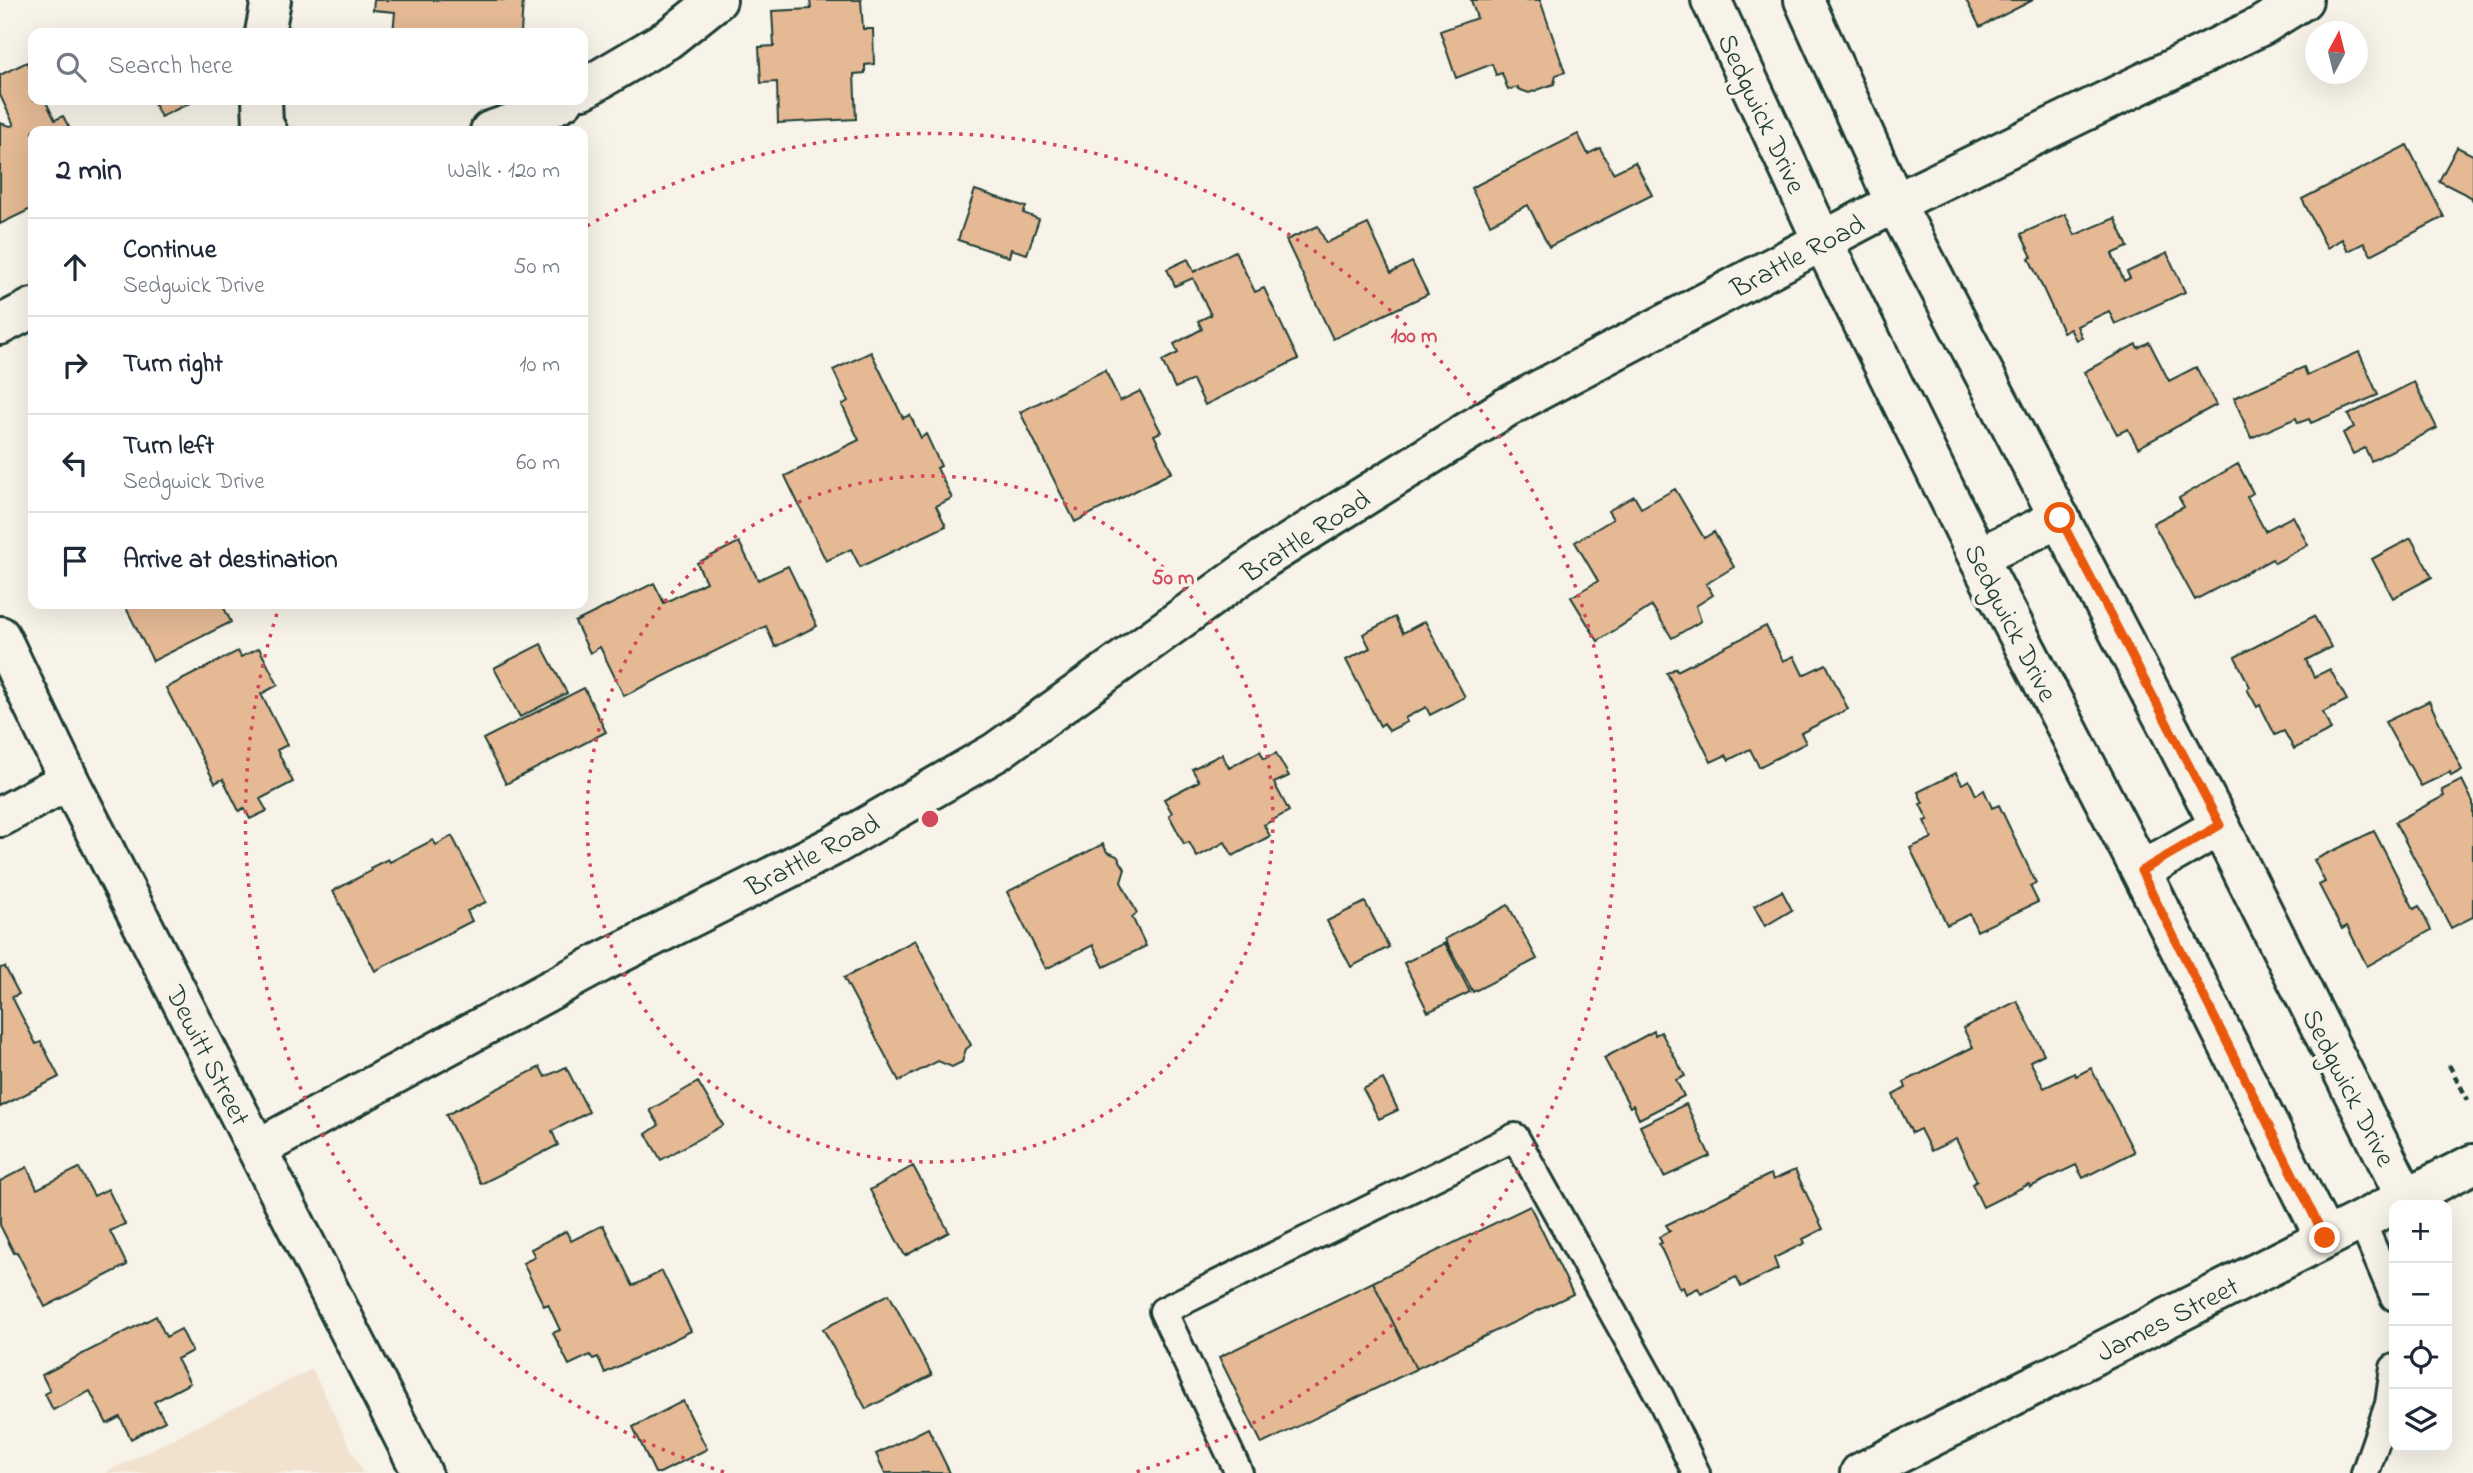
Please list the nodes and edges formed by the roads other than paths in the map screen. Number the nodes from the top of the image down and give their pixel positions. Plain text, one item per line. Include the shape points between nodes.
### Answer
1 (271, 0) edge
2 (717, 0) edge
3 (1711, 0) edge
4 (1804, 0) edge
5 (2303, 0) edge
6 (266, 28) edge
7 (588, 86) edge
8 (262, 105) edge
9 (555, 105) edge
10 (264, 126) edge
11 (504, 126) edge
12 (1895, 203) junction
13 (1823, 242) junction
14 (28, 311) edge
15 (0, 325) edge
16 (2060, 518) junction
17 (1978, 557) junction
18 (0, 636) edge
19 (69, 780) junction
20 (0, 817) edge
21 (2220, 825) junction
22 (2141, 871) junction
23 (257, 1149) junction
24 (2473, 1164) edge
25 (2406, 1198) junction
26 (2361, 1220) junction
27 (2325, 1238) junction
28 (2389, 1285) edge
29 (2391, 1389) edge
30 (1863, 1472) edge
31 (422, 1473) edge
32 (1239, 1473) edge
33 (1696, 1473) edge
34 (2365, 1473) edge

1 - 6 street
2 - 7 street via 668,39
3 - 13 street, Sedgwick Drive
4 - 12 street, Sedgwick Drive
5 - 12 street, Brattle Road via 2261,26
8 - 10 street
9 - 11 street
12 - 13 street, Brattle Road
12 - 16 street, Sedgwick Drive
13 - 17 street, Sedgwick Drive
13 - 23 street, Brattle Road via 1507,407 1265,558 974,765 831,847 600,963
14 - 15 street
16 - 17 street
16 - 21 street, Sedgwick Drive
17 - 22 street, Sedgwick Drive
18 - 19 street, Dewitt Street
19 - 20 street
19 - 23 street, Dewitt Street
21 - 22 street
21 - 25 street, Sedgwick Drive
22 - 27 street, Sedgwick Drive
23 - 31 street, Dewitt Street
24 - 25 street, James Street
25 - 26 street, James Street
26 - 27 street, James Street
26 - 28 lane
27 - 30 street, James Street
29 - 34 lane
32 - 33 lane via 1163,1311 1515,1137 1660,1397

